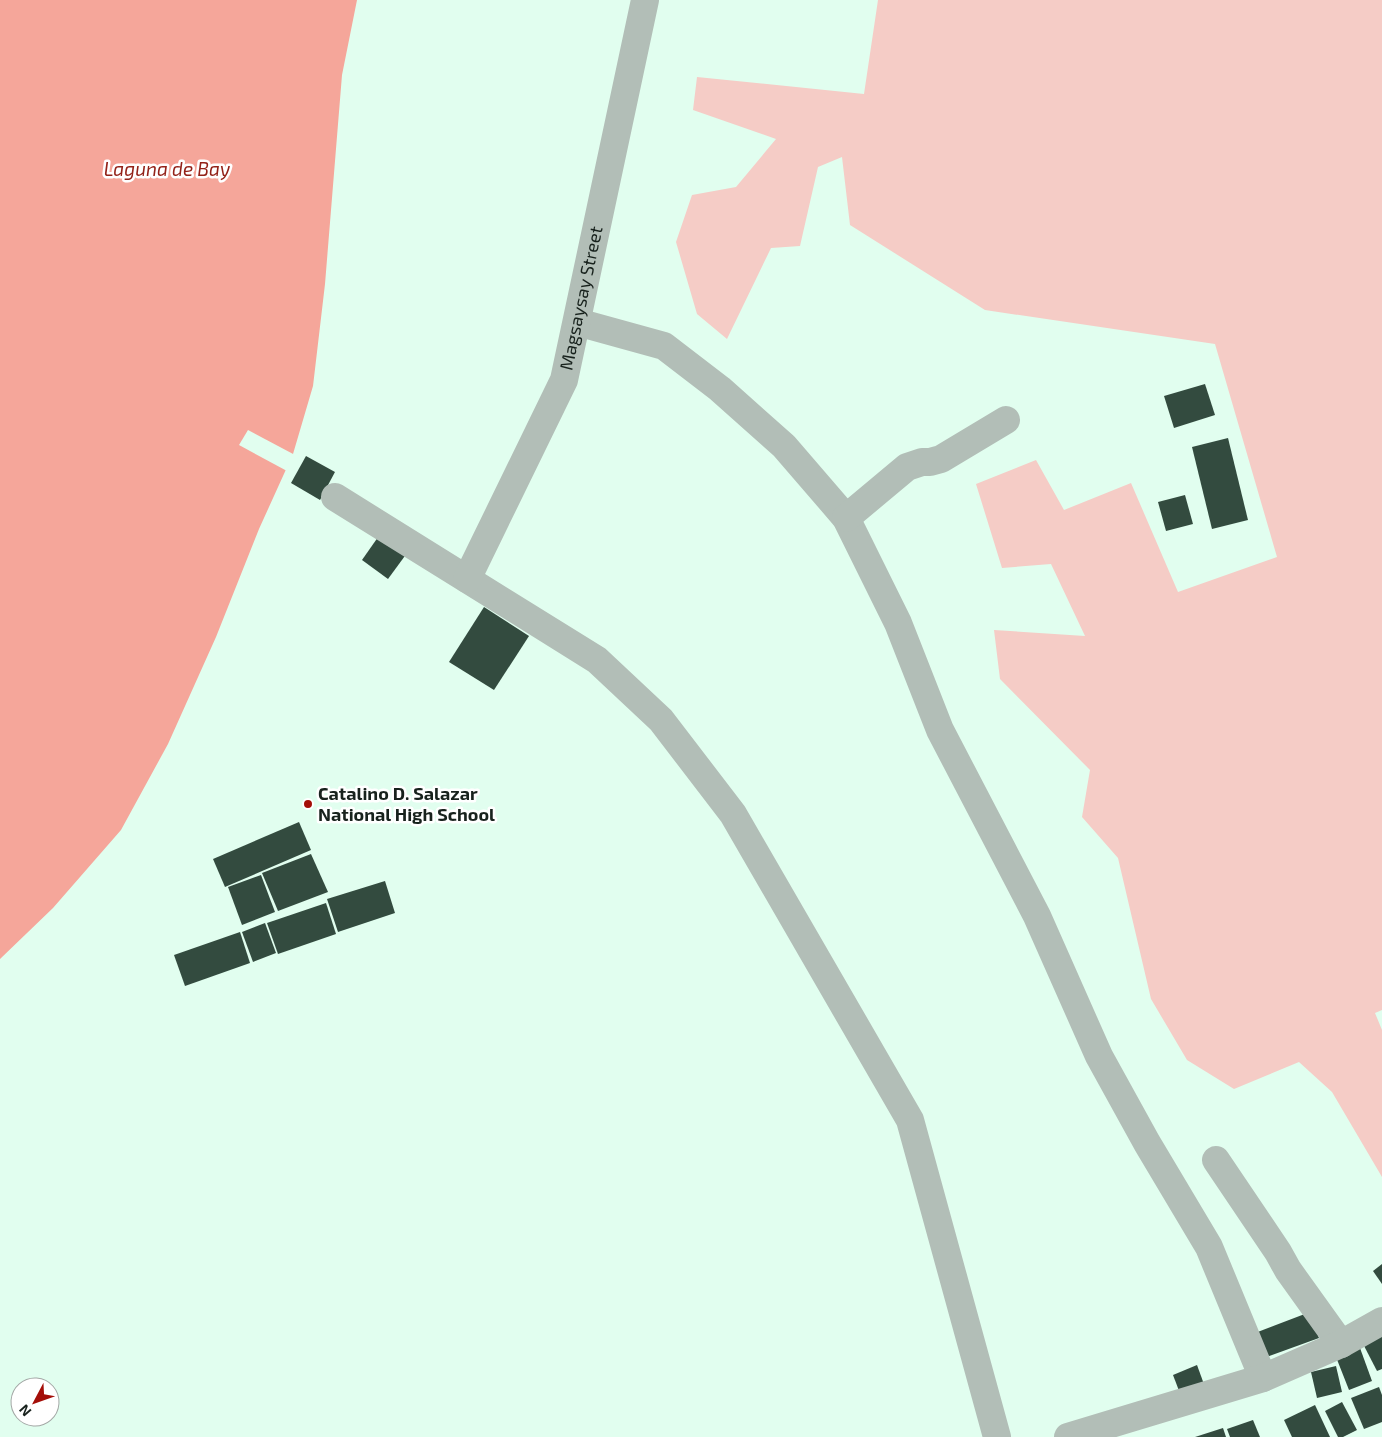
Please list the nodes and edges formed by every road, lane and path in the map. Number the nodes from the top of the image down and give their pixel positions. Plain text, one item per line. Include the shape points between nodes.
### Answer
1 (645, 0) edge
2 (577, 322) junction
3 (1006, 420) dead end
4 (335, 497) dead end
5 (846, 518) junction
6 (467, 579) junction
7 (1216, 1160) dead end
8 (1382, 1321) edge
9 (1341, 1344) junction
10 (1263, 1378) junction
11 (997, 1437) edge
12 (1068, 1437) edge

1 - 2 street, Magsaysay Street
2 - 5 street via 664,346 720,389 784,446
2 - 6 street, Magsaysay Street via 564,380
3 - 5 street via 941,459 907,467
4 - 6 street
5 - 10 street via 898,623 940,730 1038,916 1099,1056 1209,1247
6 - 11 street via 597,660 660,720 733,814 910,1120
7 - 9 street
8 - 9 street
9 - 10 street
10 - 12 street

